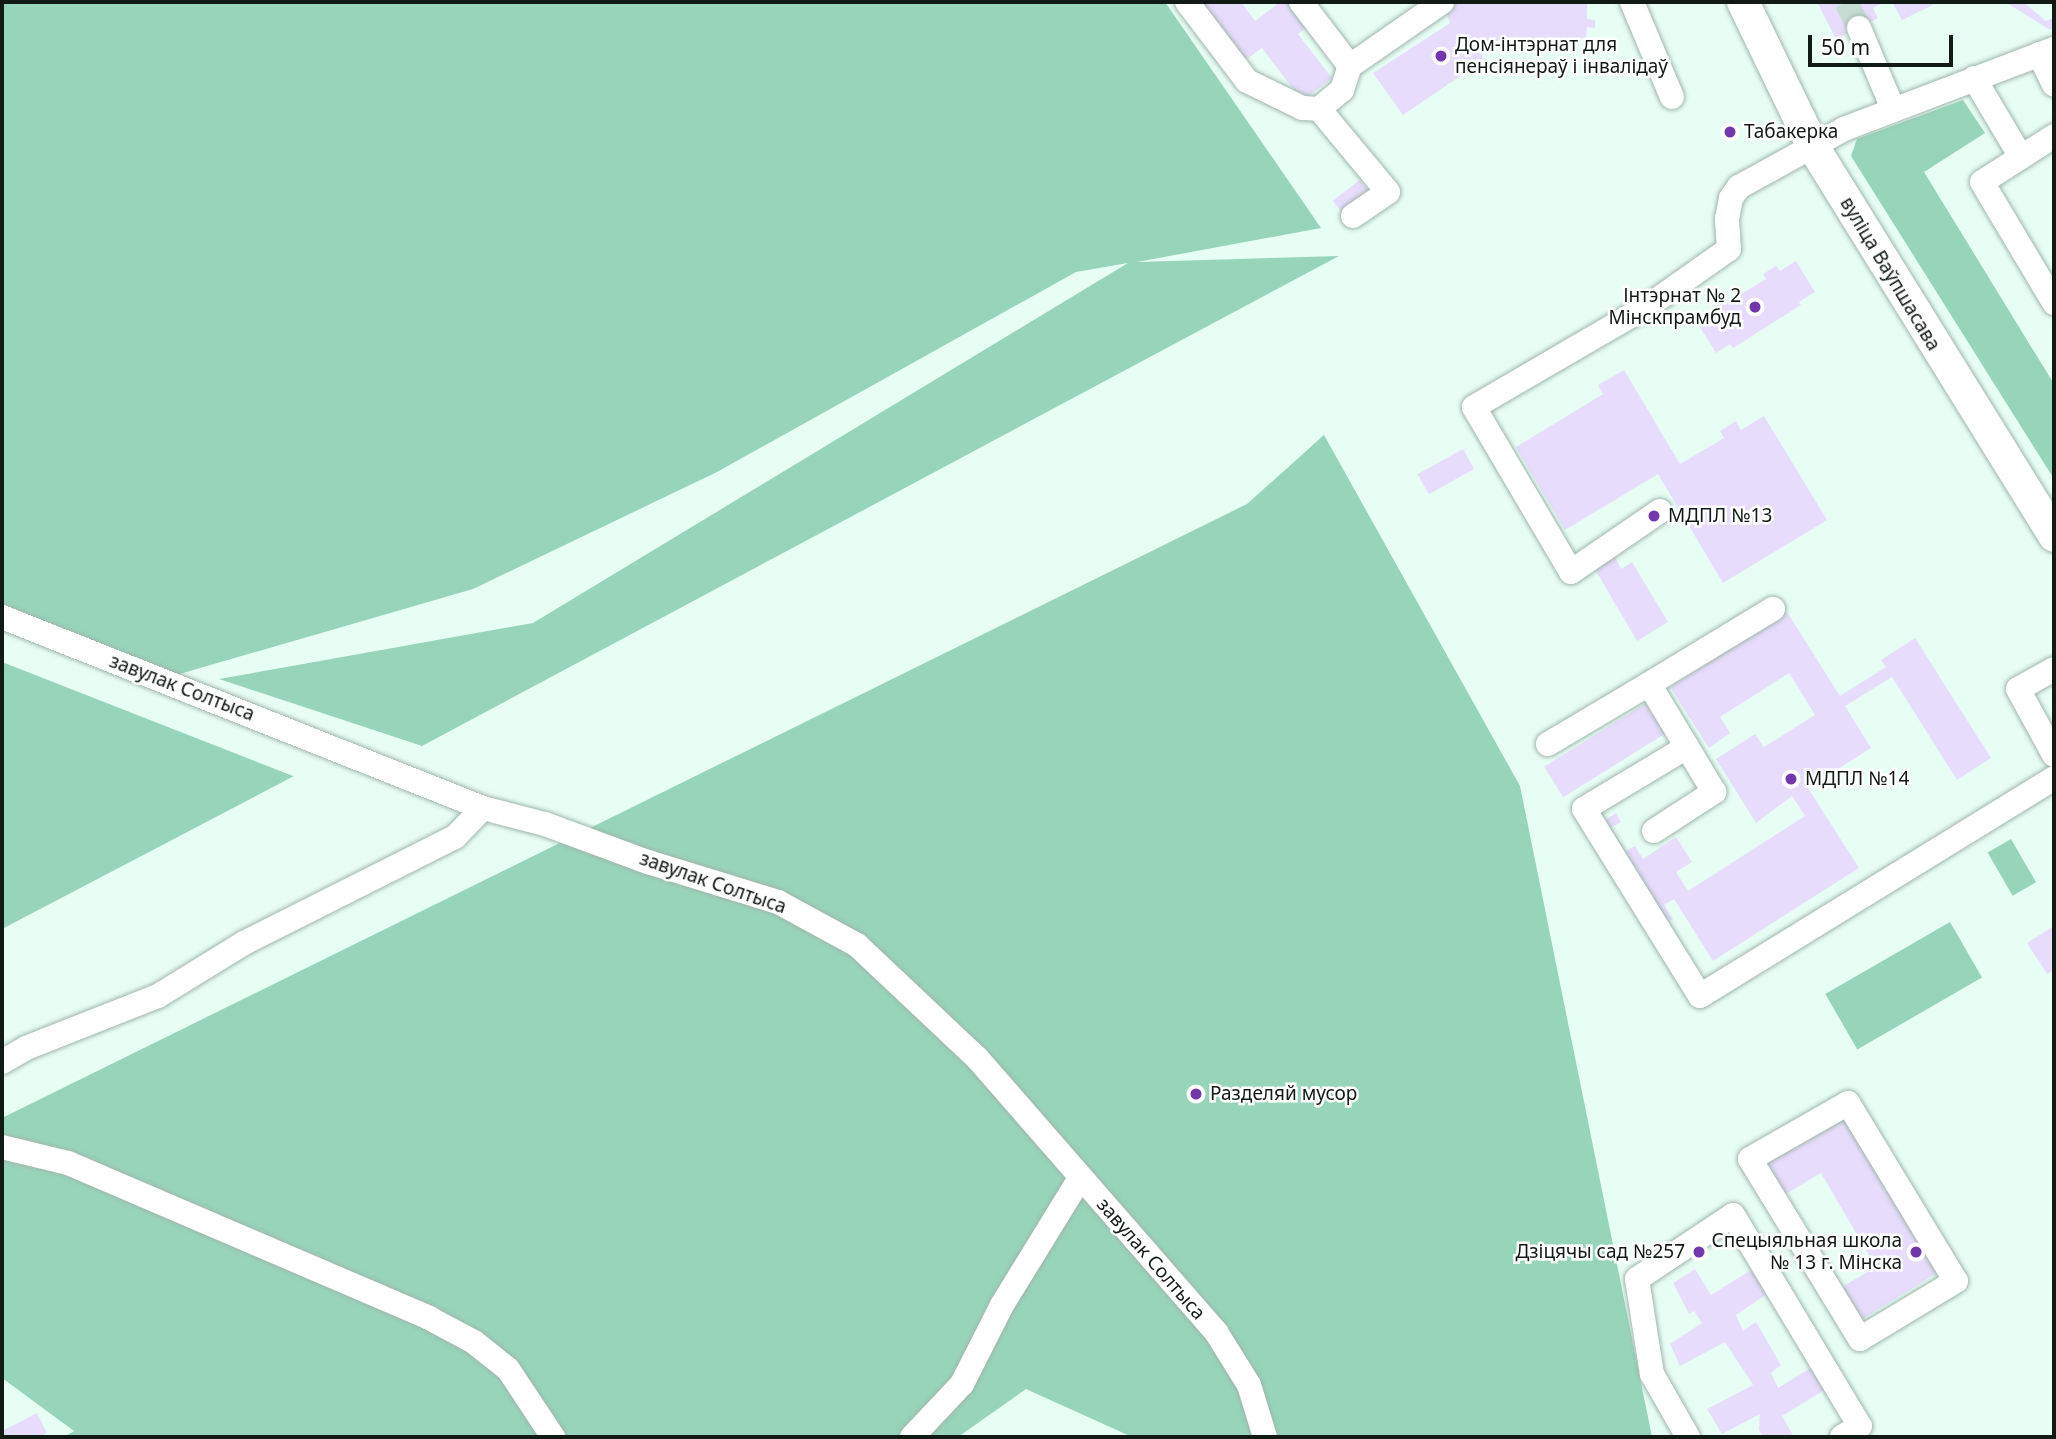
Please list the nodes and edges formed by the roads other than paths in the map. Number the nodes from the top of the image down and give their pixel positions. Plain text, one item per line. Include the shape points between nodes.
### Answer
1 (1187, 2) edge
2 (1301, 2) edge
3 (1442, 2) edge
4 (1632, 2) edge
5 (1743, 2) edge
6 (1859, 28) tunnel mouth
7 (2046, 52) edge
8 (1350, 66) junction
9 (1975, 78) junction
10 (2054, 85) edge
11 (1672, 97) dead end
12 (1319, 109) junction
13 (1893, 109) junction
14 (2054, 136) edge
15 (1812, 145) junction
16 (2021, 157) junction
17 (1353, 216) dead end
18 (2054, 303) edge
19 (1660, 511) dead end
20 (2054, 536) edge
21 (1773, 609) dead end
22 (2, 617) edge
23 (2054, 669) edge
24 (1649, 684) junction
25 (1548, 744) dead end
26 (1687, 747) junction
27 (2054, 755) edge
28 (2054, 778) edge
29 (483, 808) junction
30 (1654, 831) dead end
31 (2, 1062) edge
32 (2, 1147) edge
33 (1080, 1178) junction
34 (1956, 1281) joint
35 (553, 1437) edge
36 (912, 1437) edge
37 (1265, 1437) edge
38 (1688, 1437) edge
39 (1842, 1437) edge

1 - 12 street via 1247,81 1302,108
2 - 8 street
3 - 8 street
4 - 11 street
5 - 15 main road, вуліца Ваўпшасава
6 - 13 street
7 - 9 street
7 - 10 street
8 - 12 street via 1342,90
9 - 13 street
9 - 16 street
12 - 17 street via 1388,192
13 - 15 street
14 - 16 street
15 - 19 street via 1739,187 1731,198 1727,219 1729,249 1651,304 1474,407 1571,572
15 - 20 main road, вуліца Ваўпшасава
16 - 18 street via 1982,182
21 - 24 street
22 - 29 street, завулак Солтыса
23 - 27 street via 2018,689
24 - 25 street
24 - 26 street
26 - 28 street via 1584,810 1700,996
26 - 30 street via 1714,792
29 - 31 street via 455,837 244,943 158,996 26,1048
29 - 33 street, завулак Солтыса via 757,894 857,945 977,1058
32 - 35 street via 68,1163 429,1318 474,1342 508,1369
33 - 36 street via 1002,1305 962,1384
33 - 37 street, завулак Солтыса via 1216,1332 1249,1385
34 - 34 street via 1860,1339 1749,1159 1848,1103
38 - 39 street via 1651,1374 1637,1279 1733,1215 1860,1426

